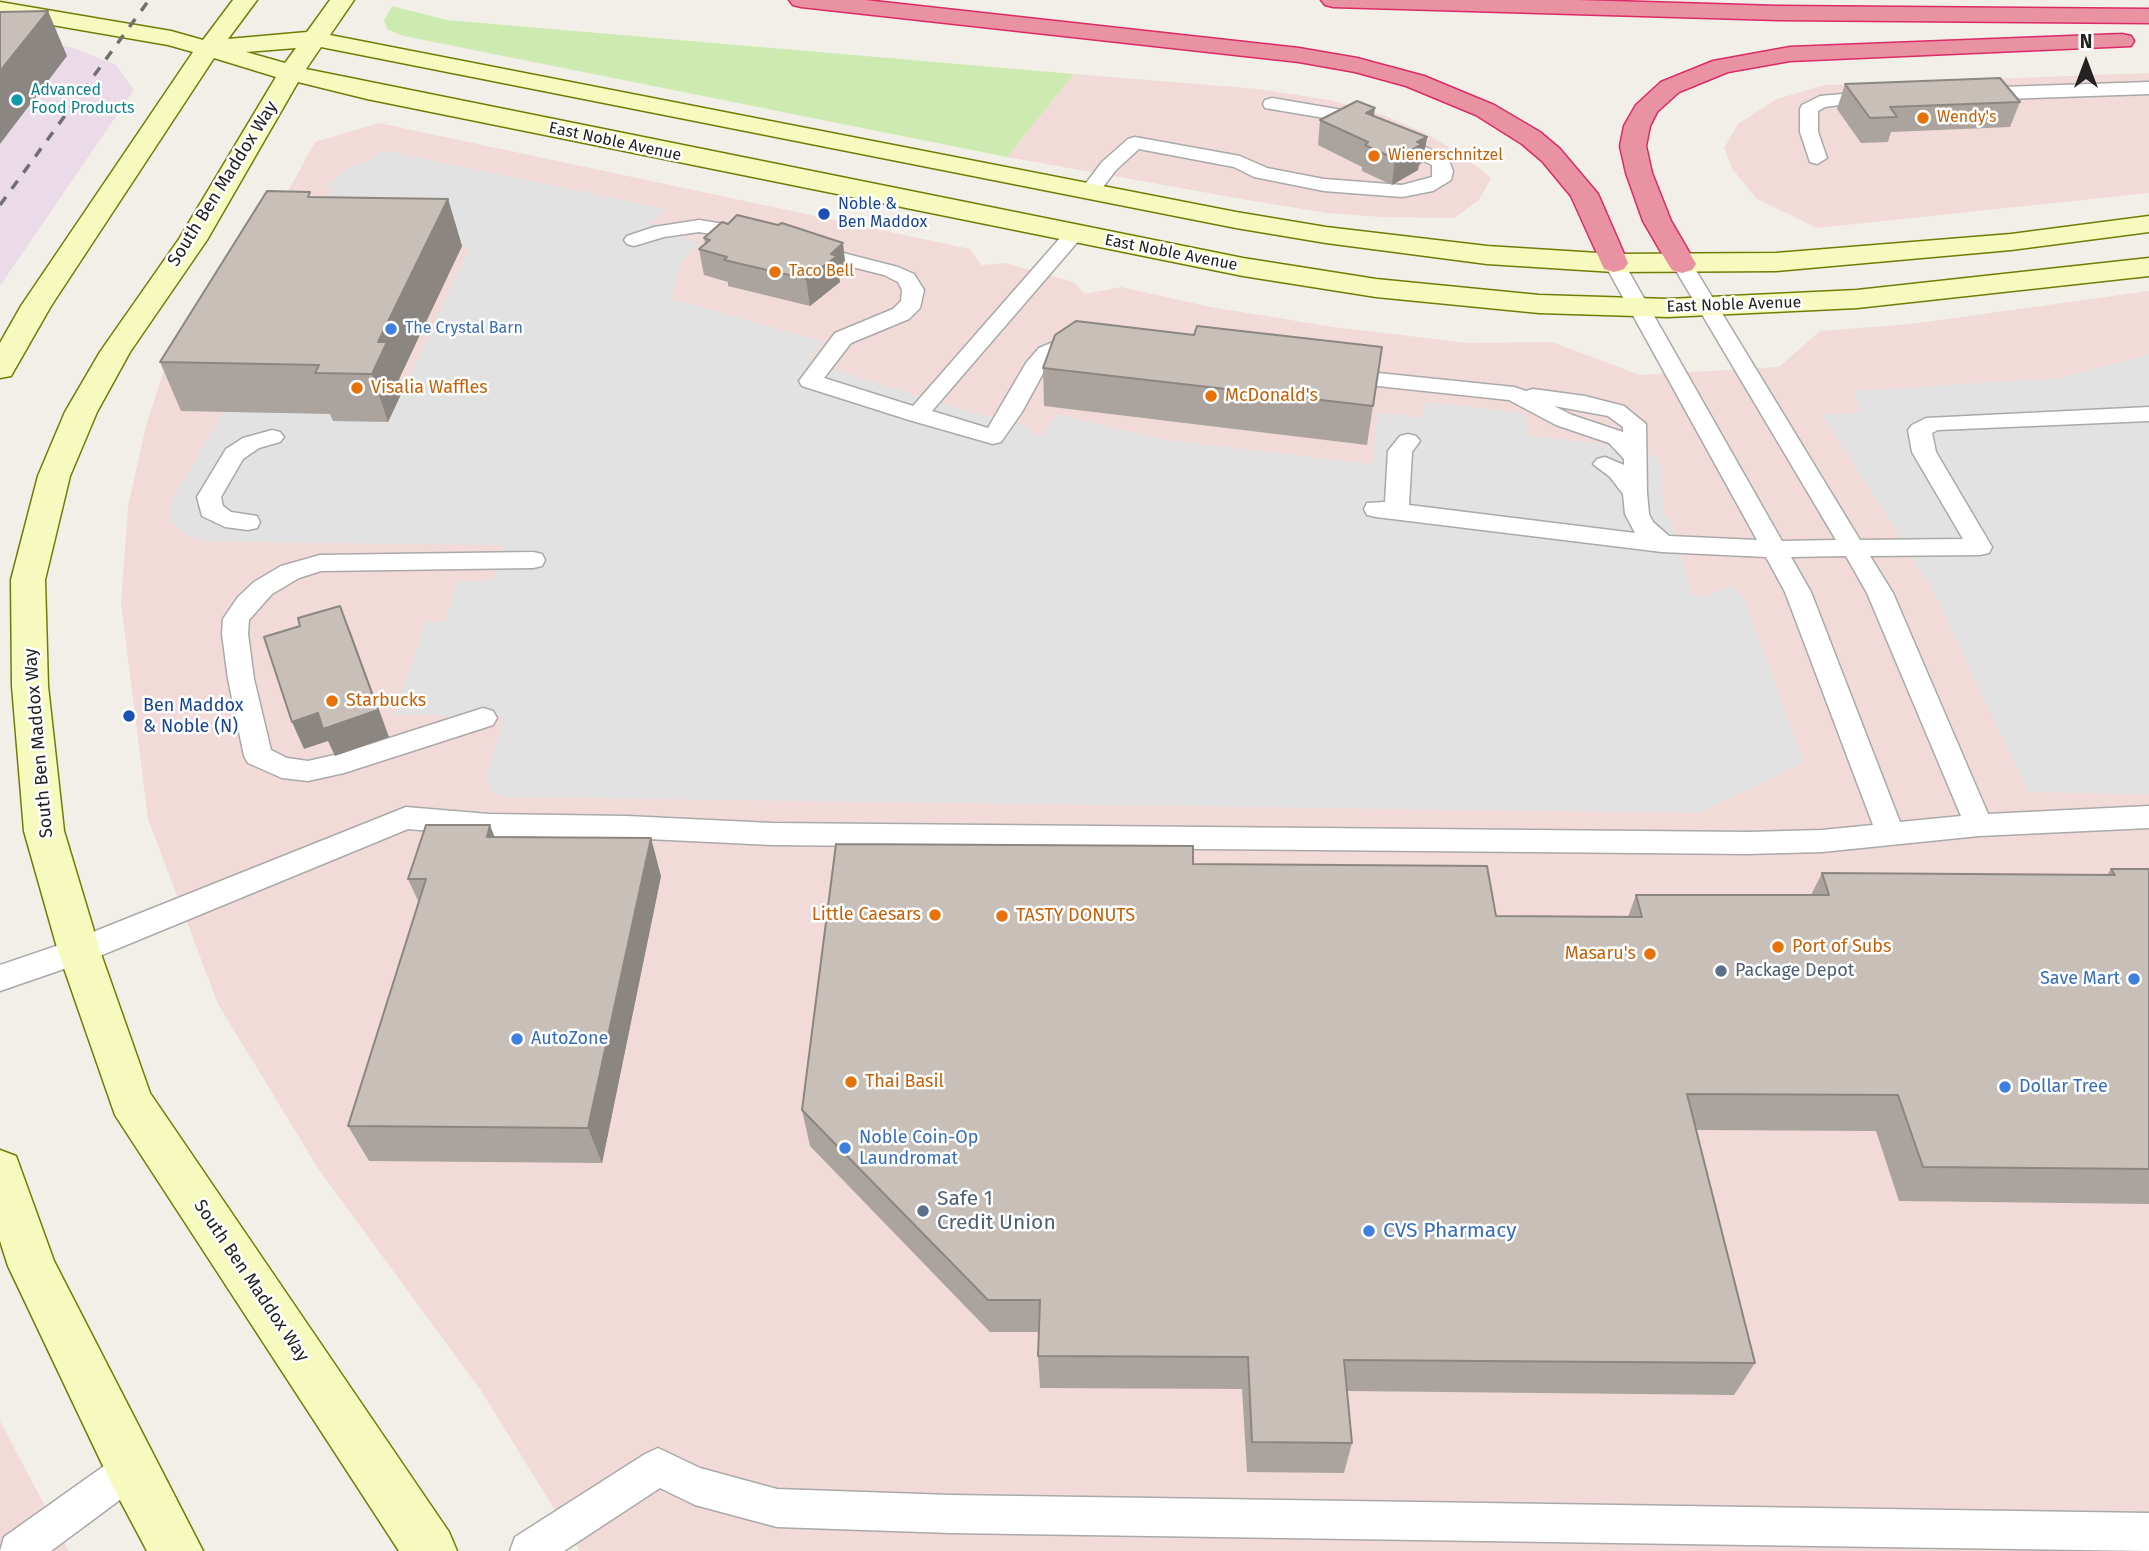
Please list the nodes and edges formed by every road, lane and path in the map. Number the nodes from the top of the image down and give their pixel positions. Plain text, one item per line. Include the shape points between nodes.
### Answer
1 (245, 0) edge
2 (342, 0) edge
3 (801, 0) edge
4 (1333, 0) edge
5 (0, 9) edge
6 (2149, 16) edge
7 (315, 39) junction
8 (2149, 40) edge
9 (210, 47) junction
10 (291, 73) junction
11 (2149, 88) edge
12 (1960, 94) edge
13 (1893, 97) edge
14 (1272, 104) dead end
15 (1817, 158) dead end
16 (1090, 191) junction
17 (2149, 224) edge
18 (1074, 234) junction
19 (771, 239) edge
20 (634, 240) dead end
21 (793, 245) edge
22 (1614, 263) junction
23 (1682, 264) junction
24 (2149, 267) edge
25 (1639, 307) junction
26 (1706, 307) junction
27 (1106, 344) edge
28 (0, 369) edge
29 (1315, 373) edge
30 (2149, 414) edge
31 (917, 415) junction
32 (272, 437) dead end
33 (1408, 441) dead end
34 (1605, 464) dead end
35 (1635, 493) junction
36 (248, 522) dead end
37 (1662, 544) junction
38 (1852, 546) junction
39 (1772, 549) junction
40 (533, 560) dead end
41 (483, 718) dead end
42 (2149, 817) edge
43 (1979, 825) junction
44 (1890, 832) junction
45 (79, 951) junction
46 (0, 978) edge
47 (0, 1171) edge
48 (131, 1469) junction
49 (2149, 1532) edge
50 (18, 1551) edge
51 (176, 1551) edge
52 (430, 1551) edge
53 (529, 1551) edge

1 - 9 main road
2 - 7 main road, South Ben Maddox Way
3 - 22 highway via 1308,57 1406,78 1485,110 1551,155 1584,194
4 - 6 highway via 1711,12
5 - 9 main road, East Noble Avenue
7 - 9 main road, East Noble Avenue
7 - 10 main road, South Ben Maddox Way
7 - 16 main road, East Noble Avenue
8 - 23 highway via 1790,54 1730,64 1682,82 1662,92 1645,110 1633,146 1657,221
9 - 10 main road, East Noble Avenue
9 - 28 main road via 36,306
10 - 18 main road, East Noble Avenue
10 - 45 main road, South Ben Maddox Way via 193,240 97,380 66,445 44,509 29,580 30,686 44,831
11 - 12 lane
13 - 15 lane via 1839,99 1809,109 1809,132
14 - 16 lane via 1347,116 1441,162 1441,180 1402,191 1324,185 1261,173 1240,162 1135,143 1108,166
16 - 22 main road, East Noble Avenue via 1348,239
17 - 23 main road, East Noble Avenue via 1910,252
18 - 25 main road, East Noble Avenue via 1376,288 1539,304
18 - 31 lane
19 - 20 lane via 699,226
21 - 31 lane via 906,278 914,290 912,303 901,314 842,338 810,381
22 - 23 main road, East Noble Avenue
22 - 25 lane
23 - 26 lane
24 - 26 main road, East Noble Avenue via 1904,295
25 - 26 main road, East Noble Avenue
25 - 39 lane
26 - 38 lane
27 - 31 lane via 1063,345 1047,353 993,437
29 - 35 lane via 1514,394 1616,411 1634,424
30 - 38 lane via 1934,423 1920,430 1924,452 1980,547
32 - 36 lane via 234,454 209,497 211,510 225,519
33 - 37 lane via 1400,451 1386,510
34 - 35 lane
35 - 37 lane via 1643,526
37 - 39 lane
38 - 39 lane
38 - 43 lane via 1880,593
39 - 44 lane via 1798,592
40 - 41 lane via 320,563 290,572 263,588 236,619 241,679 258,755 282,768 308,771 344,763
42 - 43 lane
43 - 44 lane
44 - 45 lane via 1822,841 1595,843 772,834 406,818
45 - 46 lane
45 - 52 main road, South Ben Maddox Way via 131,1101
47 - 48 main road via 32,1266
48 - 50 lane
48 - 51 main road
49 - 53 lane via 777,1508 695,1486 658,1467

